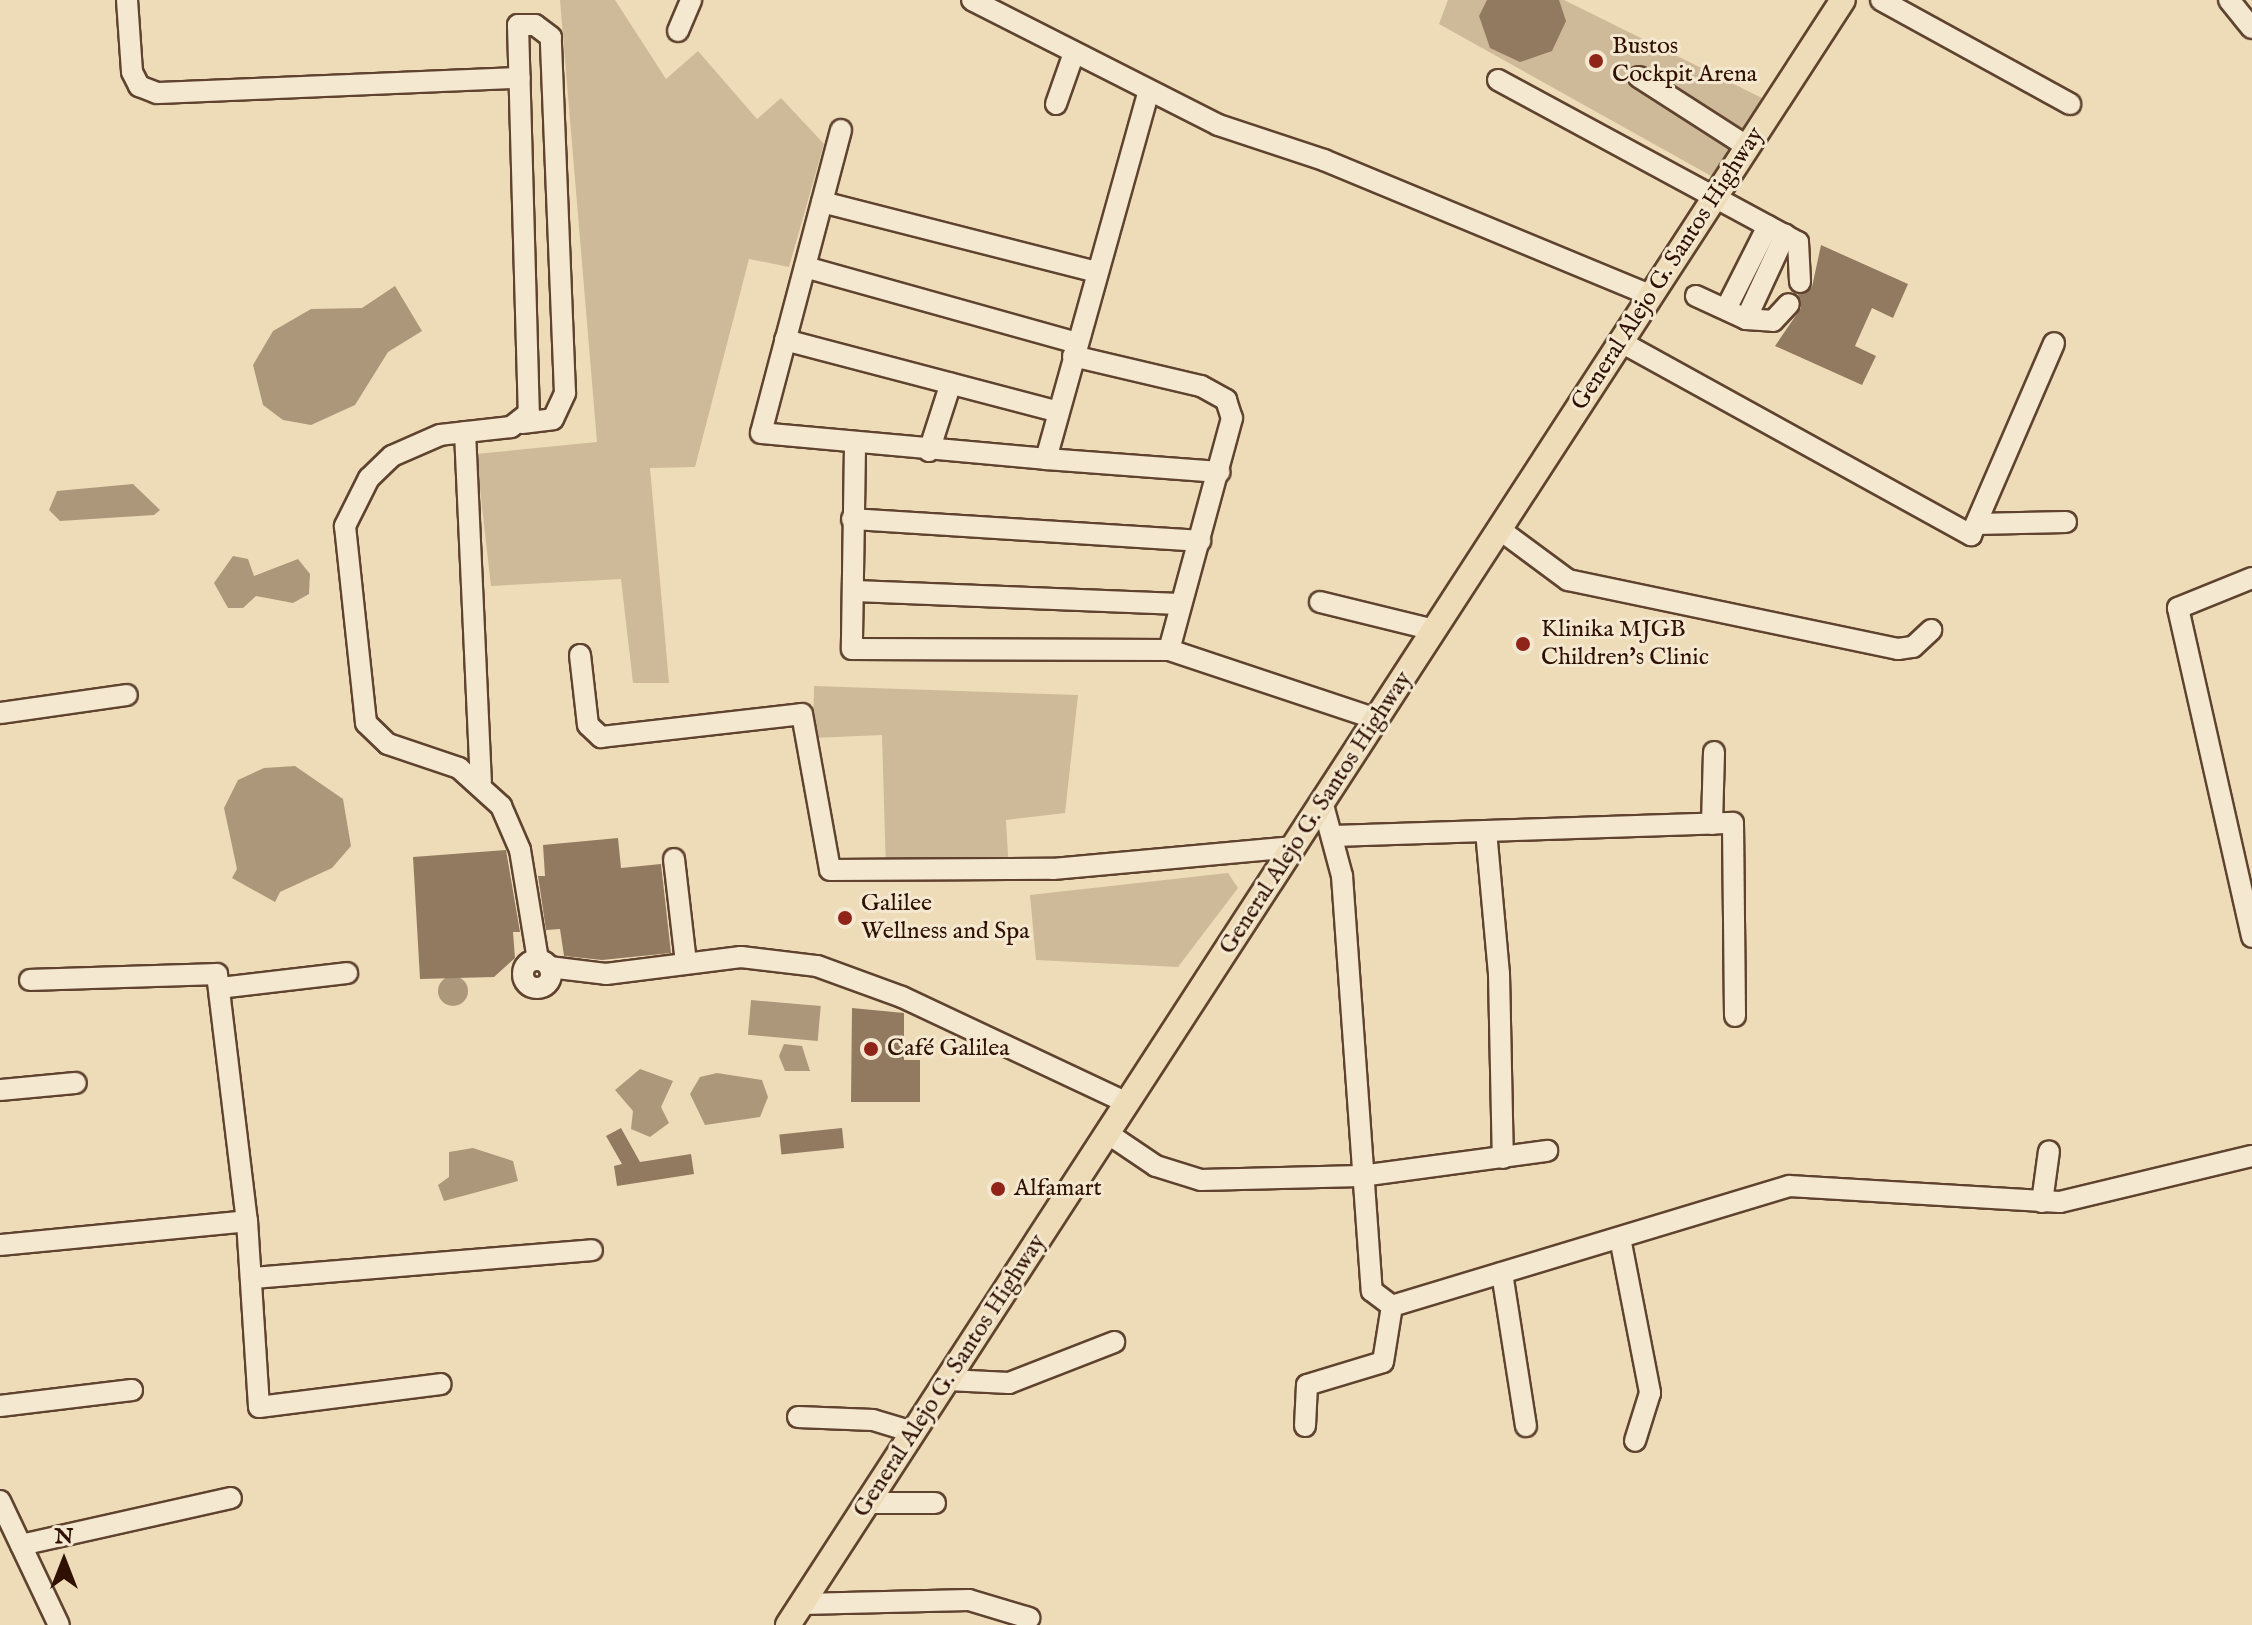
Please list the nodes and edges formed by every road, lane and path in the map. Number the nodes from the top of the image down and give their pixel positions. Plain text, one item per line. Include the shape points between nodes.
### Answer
1 (127, 0) edge
2 (691, 0) edge
3 (972, 0) edge
4 (1843, 0) edge
5 (1881, 0) edge
6 (2229, 0) edge
7 (2252, 28) edge
8 (678, 31) dead end
9 (1074, 53) junction
10 (1639, 77) dead end
11 (520, 78) junction
12 (1498, 80) dead end
13 (1149, 91) junction
14 (1056, 104) dead end
15 (2070, 104) dead end
16 (841, 130) dead end
17 (1748, 147) junction
18 (1714, 197) junction
19 (822, 202) junction
20 (1777, 231) junction
21 (805, 267) junction
22 (1096, 272) junction
23 (1800, 282) dead end
24 (1650, 295) junction
25 (1696, 296) dead end
26 (1789, 304) dead end
27 (1726, 309) junction
28 (1746, 319) junction
29 (785, 340) junction
30 (1621, 342) junction
31 (2054, 343) dead end
32 (1075, 350) junction
33 (951, 383) junction
34 (1056, 411) junction
35 (522, 423) junction
36 (465, 432) junction
37 (855, 447) junction
38 (929, 451) junction
39 (1046, 459) junction
40 (1220, 472) junction
41 (852, 519) junction
42 (2066, 522) dead end
43 (1976, 524) junction
44 (1499, 529) junction
45 (1200, 541) junction
46 (2252, 578) edge
47 (855, 591) junction
48 (1320, 602) dead end
49 (1180, 604) junction
50 (1434, 630) junction
51 (1931, 630) dead end
52 (1169, 650) junction
53 (580, 655) dead end
54 (127, 695) dead end
55 (0, 713) edge
56 (1376, 719) junction
57 (1714, 752) dead end
58 (481, 782) junction
59 (1323, 805) junction
60 (1712, 824) junction
61 (1486, 831) junction
62 (1336, 836) junction
63 (1294, 847) junction
64 (674, 859) dead end
65 (2252, 937) edge
66 (686, 962) junction
67 (347, 973) dead end
68 (30, 980) dead end
69 (220, 988) junction
70 (1735, 1016) dead end
71 (76, 1083) dead end
72 (0, 1090) edge
73 (1127, 1103) junction
74 (1107, 1133) junction
75 (1547, 1151) dead end
76 (2049, 1151) dead end
77 (2252, 1156) edge
78 (1503, 1158) junction
79 (1361, 1176) junction
80 (2042, 1202) junction
81 (247, 1221) junction
82 (1620, 1238) junction
83 (0, 1245) edge
84 (592, 1250) dead end
85 (1502, 1273) junction
86 (254, 1278) junction
87 (1392, 1306) junction
88 (1114, 1342) dead end
89 (948, 1380) junction
90 (441, 1384) dead end
91 (132, 1390) dead end
92 (0, 1406) edge
93 (798, 1417) dead end
94 (1305, 1426) dead end
95 (1526, 1426) dead end
96 (913, 1432) junction
97 (1635, 1441) dead end
98 (231, 1498) dead end
99 (0, 1501) edge
100 (867, 1503) junction
101 (935, 1503) dead end
102 (21, 1545) junction
103 (802, 1604) junction
104 (1029, 1618) dead end
105 (59, 1625) edge
106 (788, 1625) edge

1 - 11 street via 132,72 139,86 157,93
2 - 8 street
3 - 9 street
4 - 17 main road, General Alejo G. Santos Highway
5 - 15 street
6 - 7 street
9 - 13 street
9 - 14 street
10 - 17 street
11 - 35 street via 532,381
11 - 35 street via 518,25 544,26 551,37 565,393 553,419
12 - 18 street
13 - 22 street
13 - 24 street via 1218,125 1324,160
16 - 19 street
17 - 18 main road, General Alejo G. Santos Highway
18 - 20 street
18 - 24 main road, General Alejo G. Santos Highway
19 - 21 street
19 - 22 street
20 - 23 street via 1798,242
20 - 27 street
20 - 28 street
21 - 29 street
21 - 32 street
22 - 32 street
24 - 30 main road, General Alejo G. Santos Highway
25 - 27 street
26 - 28 street via 1773,321
27 - 28 street
29 - 33 street
29 - 37 street via 761,433
30 - 43 street via 1971,535
30 - 44 main road, General Alejo G. Santos Highway
31 - 43 street
32 - 34 street
32 - 40 street via 1201,386 1226,400 1232,418
33 - 34 street
33 - 38 street
34 - 39 street
35 - 36 street
36 - 58 street
36 - 58 street via 415,443 369,478 345,526 346,568 366,723 388,744 429,755
37 - 38 street
37 - 41 street
38 - 39 street
39 - 40 street
40 - 45 street
41 - 45 street
41 - 47 street
42 - 43 street
44 - 50 main road, General Alejo G. Santos Highway
44 - 51 street via 1568,580 1898,649 1913,647
45 - 49 street
46 - 65 street via 2178,608
47 - 49 street
47 - 52 street via 852,649
48 - 50 street
49 - 52 street
50 - 56 main road, General Alejo G. Santos Highway
52 - 56 street
53 - 63 street via 588,725 601,737 802,714 830,870 1053,869
54 - 55 street
56 - 59 main road, General Alejo G. Santos Highway
57 - 60 street
58 - 66 street via 516,835 544,964 606,974
59 - 62 street
59 - 63 main road, General Alejo G. Santos Highway
60 - 61 street
60 - 70 street via 1733,823
61 - 62 street
61 - 78 street via 1499,974
62 - 79 street via 1356,1014
63 - 73 main road, General Alejo G. Santos Highway
64 - 66 street
66 - 73 street via 778,958 817,966 902,997
67 - 69 street
68 - 69 street via 214,972
69 - 81 street
71 - 72 street
73 - 74 main road, General Alejo G. Santos Highway
74 - 79 street via 1156,1166 1201,1180
74 - 89 main road, General Alejo G. Santos Highway
75 - 78 street
76 - 80 street
77 - 80 street via 2108,1195
78 - 79 street
79 - 87 street via 1372,1291
80 - 82 street via 1811,1184
81 - 83 street
81 - 86 street
82 - 85 street
82 - 97 street via 1650,1393
84 - 86 street
85 - 87 street
85 - 95 street
86 - 90 street via 259,1407
87 - 94 street via 1383,1362 1307,1385
88 - 89 street via 1020,1381
89 - 96 main road, General Alejo G. Santos Highway
91 - 92 street
93 - 96 street via 873,1420
96 - 100 main road, General Alejo G. Santos Highway
98 - 102 street
99 - 102 street
100 - 101 street
100 - 103 main road, General Alejo G. Santos Highway
102 - 105 street
103 - 104 street via 969,1600
103 - 106 main road, General Alejo G. Santos Highway

